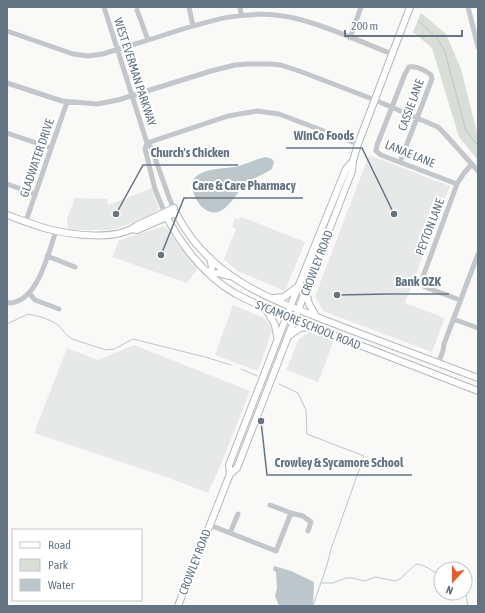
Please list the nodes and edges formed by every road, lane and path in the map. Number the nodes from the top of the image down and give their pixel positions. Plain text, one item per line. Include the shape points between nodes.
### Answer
1 (104, 7) edge
2 (189, 7) edge
3 (240, 7) edge
4 (361, 7) edge
5 (410, 7) edge
6 (468, 7) edge
7 (137, 10) dead end
8 (241, 15) junction
9 (193, 26) junction
10 (476, 28) edge
11 (7, 31) edge
12 (350, 38) junction
13 (148, 40) junction
14 (478, 47) edge
15 (117, 50) junction
16 (392, 54) junction
17 (7, 83) edge
18 (132, 96) junction
19 (374, 100) junction
20 (67, 102) junction
21 (391, 108) junction
22 (417, 118) junction
23 (7, 133) edge
24 (147, 142) junction
25 (358, 144) junction
26 (51, 148) junction
27 (353, 161) junction
28 (400, 162) junction
29 (472, 164) junction
30 (478, 171) edge
31 (342, 180) junction
32 (7, 184) edge
33 (457, 184) junction
34 (35, 194) junction
35 (175, 211) junction
36 (7, 215) edge
37 (165, 215) junction
38 (26, 221) junction
39 (333, 221) junction
40 (56, 231) junction
41 (478, 254) edge
42 (47, 256) junction
43 (210, 258) junction
44 (75, 267) dead end
45 (210, 274) junction
46 (233, 278) junction
47 (298, 287) junction
48 (306, 292) junction
49 (29, 293) junction
50 (270, 298) junction
51 (460, 300) junction
52 (7, 303) edge
53 (290, 306) junction
54 (265, 308) junction
55 (59, 309) dead end
56 (299, 310) junction
57 (316, 316) junction
58 (286, 317) junction
59 (453, 318) junction
60 (295, 320) junction
61 (310, 326) junction
62 (478, 328) edge
63 (289, 336) junction
64 (277, 339) junction
65 (384, 343) junction
66 (380, 354) junction
67 (438, 363) junction
68 (478, 378) edge
69 (478, 391) edge
70 (230, 474) junction
71 (270, 505) dead end
72 (291, 513) junction
73 (238, 514) dead end
74 (210, 525) junction
75 (308, 531) dead end
76 (230, 532) junction
77 (178, 606) edge

1 - 15 street, WEST EVERMAN PARKWAY
2 - 9 street
3 - 8 street
4 - 12 street
5 - 16 main road, CROWLEY ROAD
6 - 10 street
7 - 13 street
8 - 9 street
8 - 12 street via 298,19
9 - 13 street
10 - 14 street
11 - 15 street via 81,56
12 - 16 street
13 - 15 street
15 - 18 street, WEST EVERMAN PARKWAY
16 - 19 main road, CROWLEY ROAD
17 - 20 street
18 - 19 street via 211,71 258,63 282,65
18 - 20 street via 102,103
18 - 24 street, WEST EVERMAN PARKWAY
19 - 21 street
19 - 25 main road, CROWLEY ROAD
20 - 26 street, GLADWATER DRIVE
21 - 22 street
21 - 22 street, CASSIE LANE via 408,68 417,68 429,73 432,79
21 - 28 street, LANAE LANE via 376,151
22 - 28 street, CASSIE LANE
22 - 29 street via 438,127
23 - 26 street
24 - 25 street via 228,116 257,111 279,114
24 - 35 street, WEST EVERMAN PARKWAY
24 - 37 street, WEST EVERMAN PARKWAY via 145,149 155,189
25 - 27 main road, CROWLEY ROAD
26 - 34 street, GLADWATER DRIVE
27 - 31 main road, CROWLEY ROAD via 346,169
27 - 39 main road, CROWLEY ROAD via 352,171
28 - 33 street, LANAE LANE
29 - 30 street
29 - 33 street, PEYTON LANE
31 - 39 main road via 342,189 332,214
31 - 47 main road, CROWLEY ROAD
32 - 34 street
33 - 51 street, PEYTON LANE via 421,282 426,287
34 - 38 street, GLADWATER DRIVE
35 - 37 main road
35 - 43 main road, SYCAMORE SCHOOL ROAD
36 - 38 main road
37 - 40 main road via 137,230 105,235
37 - 45 main road, SYCAMORE SCHOOL ROAD via 183,244
38 - 40 main road
39 - 48 main road, CROWLEY ROAD
40 - 42 street
41 - 51 street
42 - 44 street
42 - 49 street via 33,290
43 - 45 main road
43 - 46 main road, SYCAMORE SCHOOL ROAD
45 - 46 main road via 218,273
45 - 54 main road, SYCAMORE SCHOOL ROAD via 235,294
46 - 50 main road, SYCAMORE SCHOOL ROAD
47 - 50 main road via 284,297
47 - 53 main road, CROWLEY ROAD
48 - 56 main road, CROWLEY ROAD
48 - 57 main road
49 - 52 street via 12,303
49 - 55 street via 35,300
50 - 53 main road, SYCAMORE SCHOOL ROAD
51 - 59 street
53 - 56 main road, SYCAMORE SCHOOL ROAD
53 - 58 main road, CROWLEY ROAD
54 - 58 main road, SYCAMORE SCHOOL ROAD
54 - 64 main road via 275,325
56 - 57 main road, SYCAMORE SCHOOL ROAD
56 - 60 main road, CROWLEY ROAD
57 - 65 main road, SYCAMORE SCHOOL ROAD
58 - 60 main road, SYCAMORE SCHOOL ROAD
58 - 64 main road, CROWLEY ROAD
59 - 62 street
59 - 67 street
60 - 61 main road, SYCAMORE SCHOOL ROAD
60 - 63 main road, CROWLEY ROAD
61 - 63 main road via 300,328
61 - 66 main road, SYCAMORE SCHOOL ROAD
63 - 70 main road, CROWLEY ROAD via 237,468
64 - 70 main road, CROWLEY ROAD via 229,465
65 - 66 main road
65 - 67 main road, SYCAMORE SCHOOL ROAD
66 - 69 main road, SYCAMORE SCHOOL ROAD
67 - 68 main road, SYCAMORE SCHOOL ROAD
70 - 74 main road, CROWLEY ROAD
71 - 72 street
72 - 75 street via 303,516 311,522
72 - 76 street via 276,551
73 - 76 street
74 - 76 street
74 - 77 main road, CROWLEY ROAD

